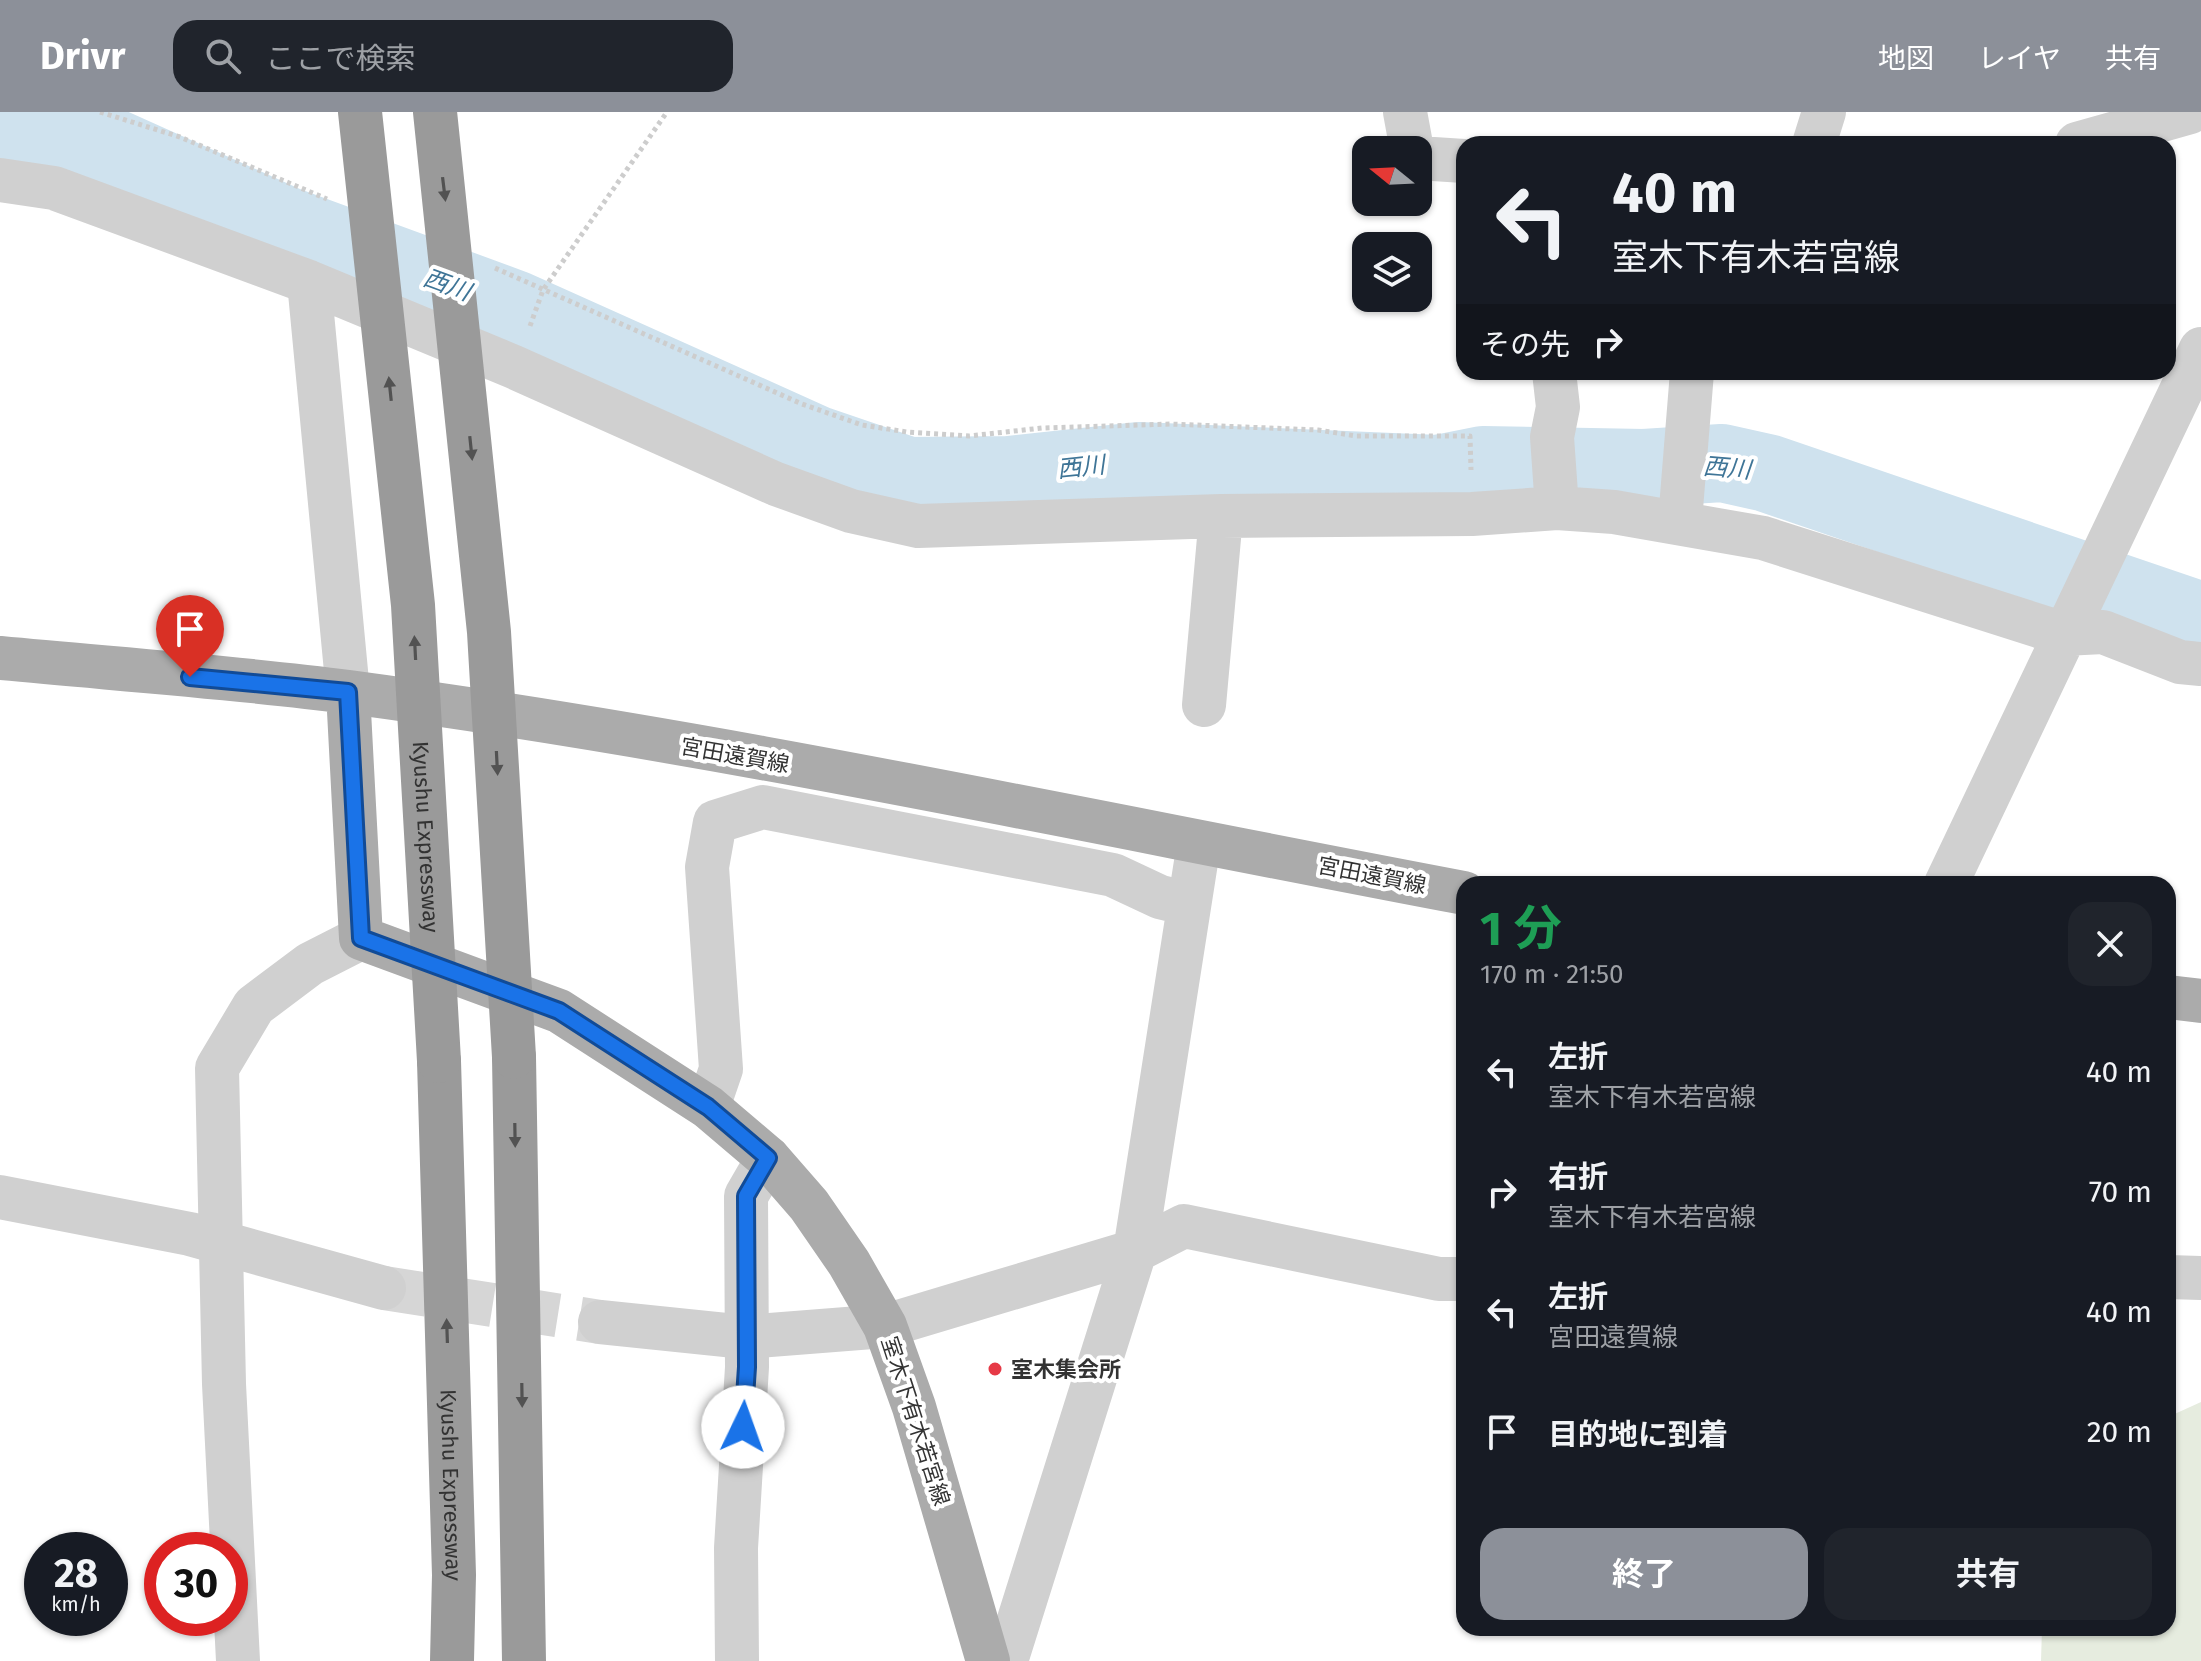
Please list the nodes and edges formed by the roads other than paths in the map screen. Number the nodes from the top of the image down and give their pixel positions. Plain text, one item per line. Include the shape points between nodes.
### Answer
1 (360, 112) edge
2 (435, 112) edge
3 (1405, 112) edge
4 (1824, 112) edge
5 (2190, 112) edge
6 (1409, 136) edge
7 (1816, 136) edge
8 (2105, 136) edge
9 (1432, 159) edge
10 (1456, 160) edge
11 (0, 180) edge
12 (309, 282) junction
13 (2201, 349) edge
14 (1555, 380) edge
15 (1691, 380) edge
16 (1557, 508) junction
17 (1221, 516) junction
18 (1680, 521) junction
19 (2064, 634) junction
20 (0, 658) edge
21 (2201, 664) edge
22 (348, 692) junction
23 (1204, 705) dead end
24 (1199, 843) junction
25 (1950, 876) edge
26 (1456, 891) edge
27 (1189, 904) junction
28 (361, 938) junction
29 (2176, 998) edge
30 (2201, 1001) edge
31 (708, 1107) junction
32 (768, 1158) junction
33 (0, 1197) edge
34 (220, 1241) junction
35 (1135, 1251) junction
36 (2176, 1277) edge
37 (2201, 1278) edge
38 (1456, 1279) edge
39 (384, 1288) tunnel mouth
40 (600, 1322) tunnel mouth
41 (885, 1326) junction
42 (745, 1337) junction
43 (238, 1661) edge
44 (452, 1661) edge
45 (524, 1661) edge
46 (737, 1661) edge
47 (988, 1661) edge
48 (1006, 1661) edge

44 -> 1 highway, Kyushu Expressway, bridge via 439,1061 413,605
2 -> 45 highway, bridge via 489,632 514,1057
3 - 6 street
4 - 7 street
5 - 8 street
9 - 10 street
11 - 12 street via 54,188
12 - 17 street via 776,484 851,511 918,526
12 - 22 street
13 - 19 street
14 - 16 street
15 - 18 street
16 - 17 street
16 - 18 street
17 - 23 street
18 - 19 street via 1763,538
19 - 21 street via 2103,632 2180,662
19 - 25 street
20 - 22 main road, 宮田遠賀線
22 - 24 main road, 宮田遠賀線 via 901,784
22 - 28 main road
24 - 26 main road, 宮田遠賀線
24 - 27 street
27 - 31 street via 1113,875 763,807 715,822 707,867 721,1069
27 - 35 street
28 - 31 main road, 室木下有木若宮線 via 559,1011
28 - 34 street via 310,964 254,1006 217,1068
29 - 30 main road
31 - 32 main road, 室木下有木若宮線
32 - 41 main road, 室木下有木若宮線 via 809,1205
32 - 42 street via 746,1196
33 - 34 street
34 - 39 street
34 - 43 street
35 - 38 street via 1184,1226
35 - 41 street
35 - 48 street
36 - 37 street
40 - 42 street
41 - 42 street
41 - 47 main road, 室木下有木若宮線
42 - 46 street

